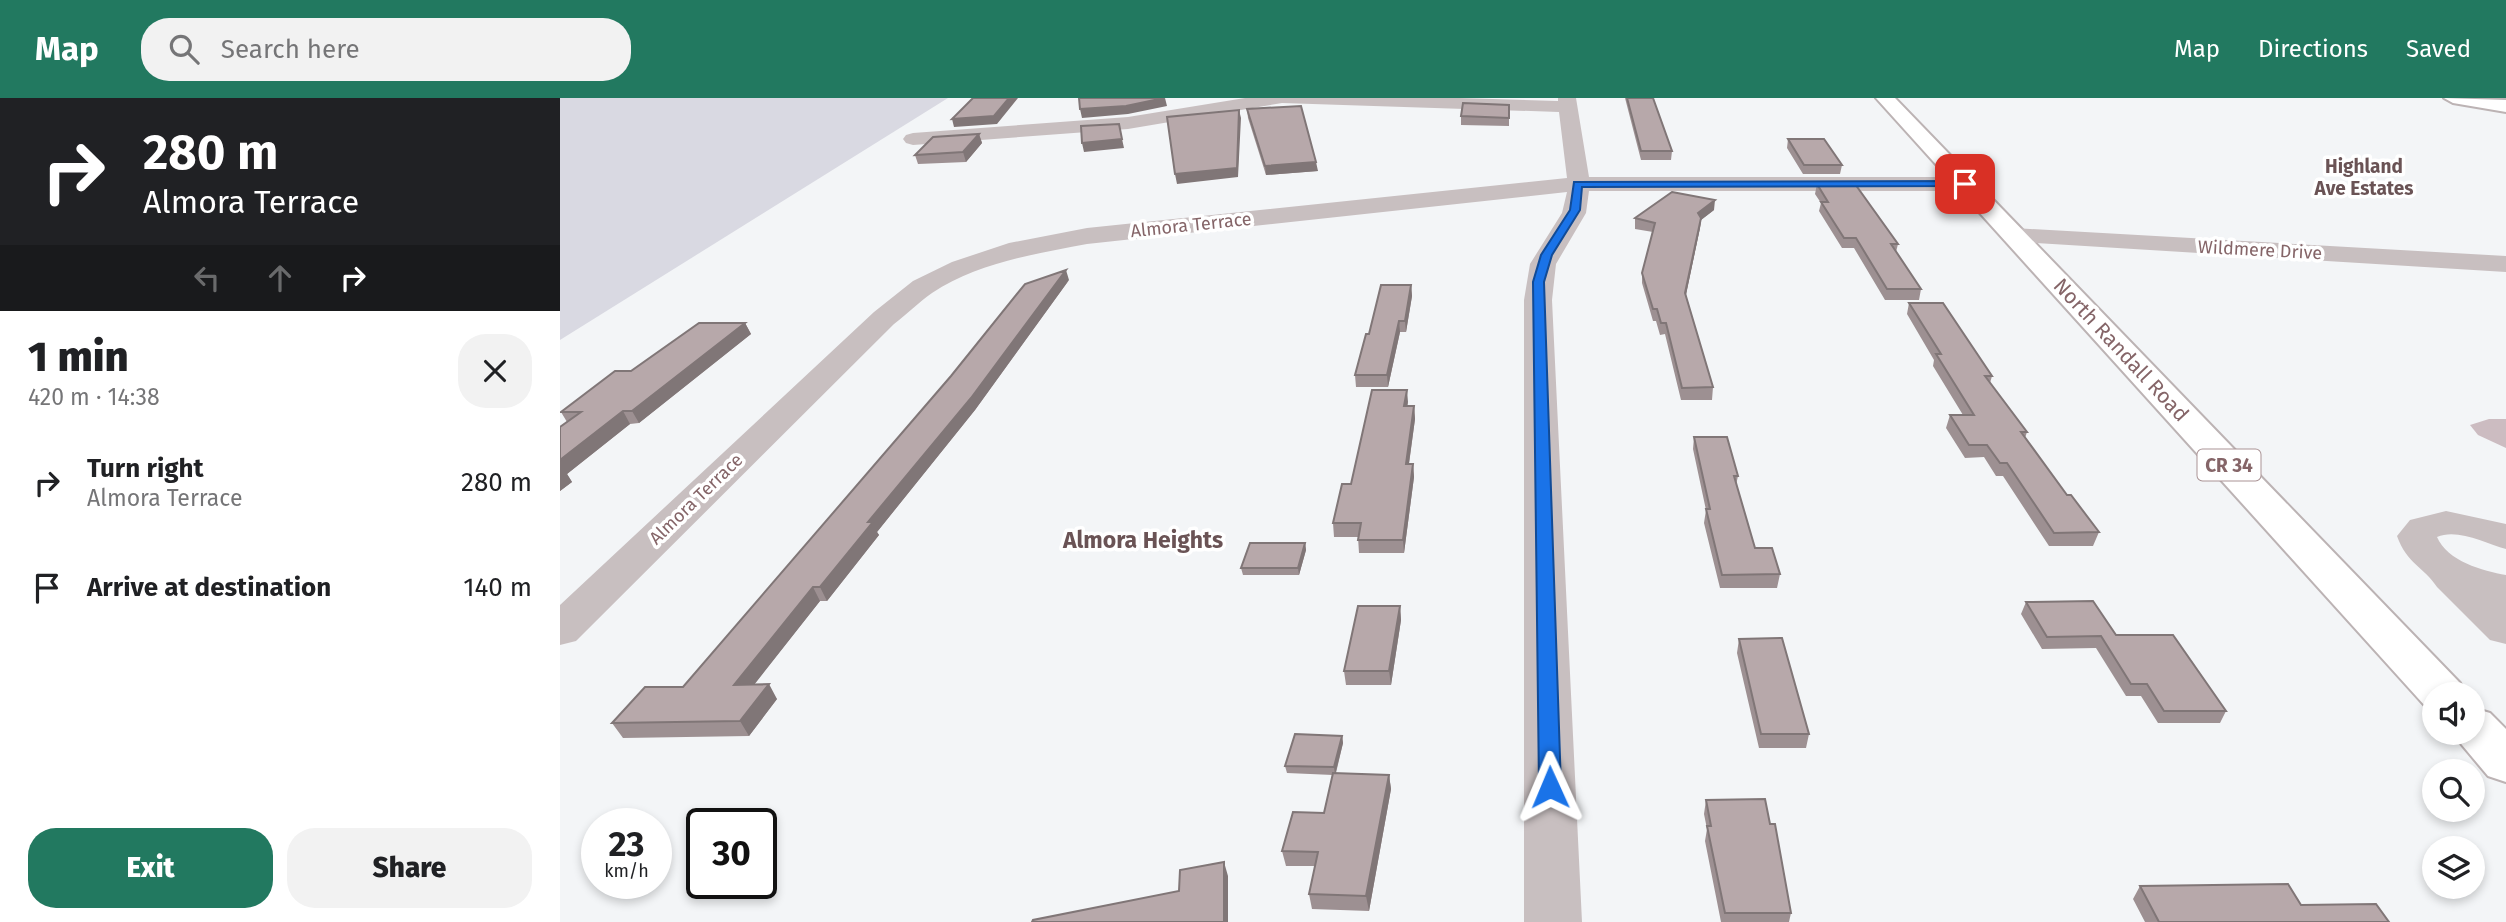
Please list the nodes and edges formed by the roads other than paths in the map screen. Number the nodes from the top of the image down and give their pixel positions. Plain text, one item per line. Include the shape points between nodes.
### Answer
1 (1282, 98) edge
2 (1885, 98) edge
3 (2453, 98) edge
4 (1567, 103) edge
5 (2506, 106) edge
6 (913, 139) dead end
7 (1577, 184) junction
8 (1965, 184) junction
9 (2014, 236) junction
10 (2506, 264) edge
11 (2506, 537) edge
12 (2432, 559) junction
13 (2506, 589) edge
14 (2506, 629) edge
15 (560, 630) edge
16 (2431, 682) edge
17 (2485, 739) edge
18 (2506, 762) edge
19 (1553, 922) edge

1 - 4 street
1 - 6 street via 1108,125
2 - 8 main road, North Randall Road / CR 34
3 - 5 main road
4 - 7 street
7 - 8 street, Almora Terrace
7 - 15 street, Almora Terrace via 1087,236 1009,251 961,268 923,287 884,318
7 - 19 street via 1575,210 1546,255 1539,282
8 - 9 main road, North Randall Road / CR 34
9 - 10 street, Wildmere Drive
9 - 16 main road, North Randall Road / CR 34
11 - 12 street via 2466,525 2430,524 2417,536
12 - 13 street via 2458,575
12 - 14 street
17 - 18 main road

